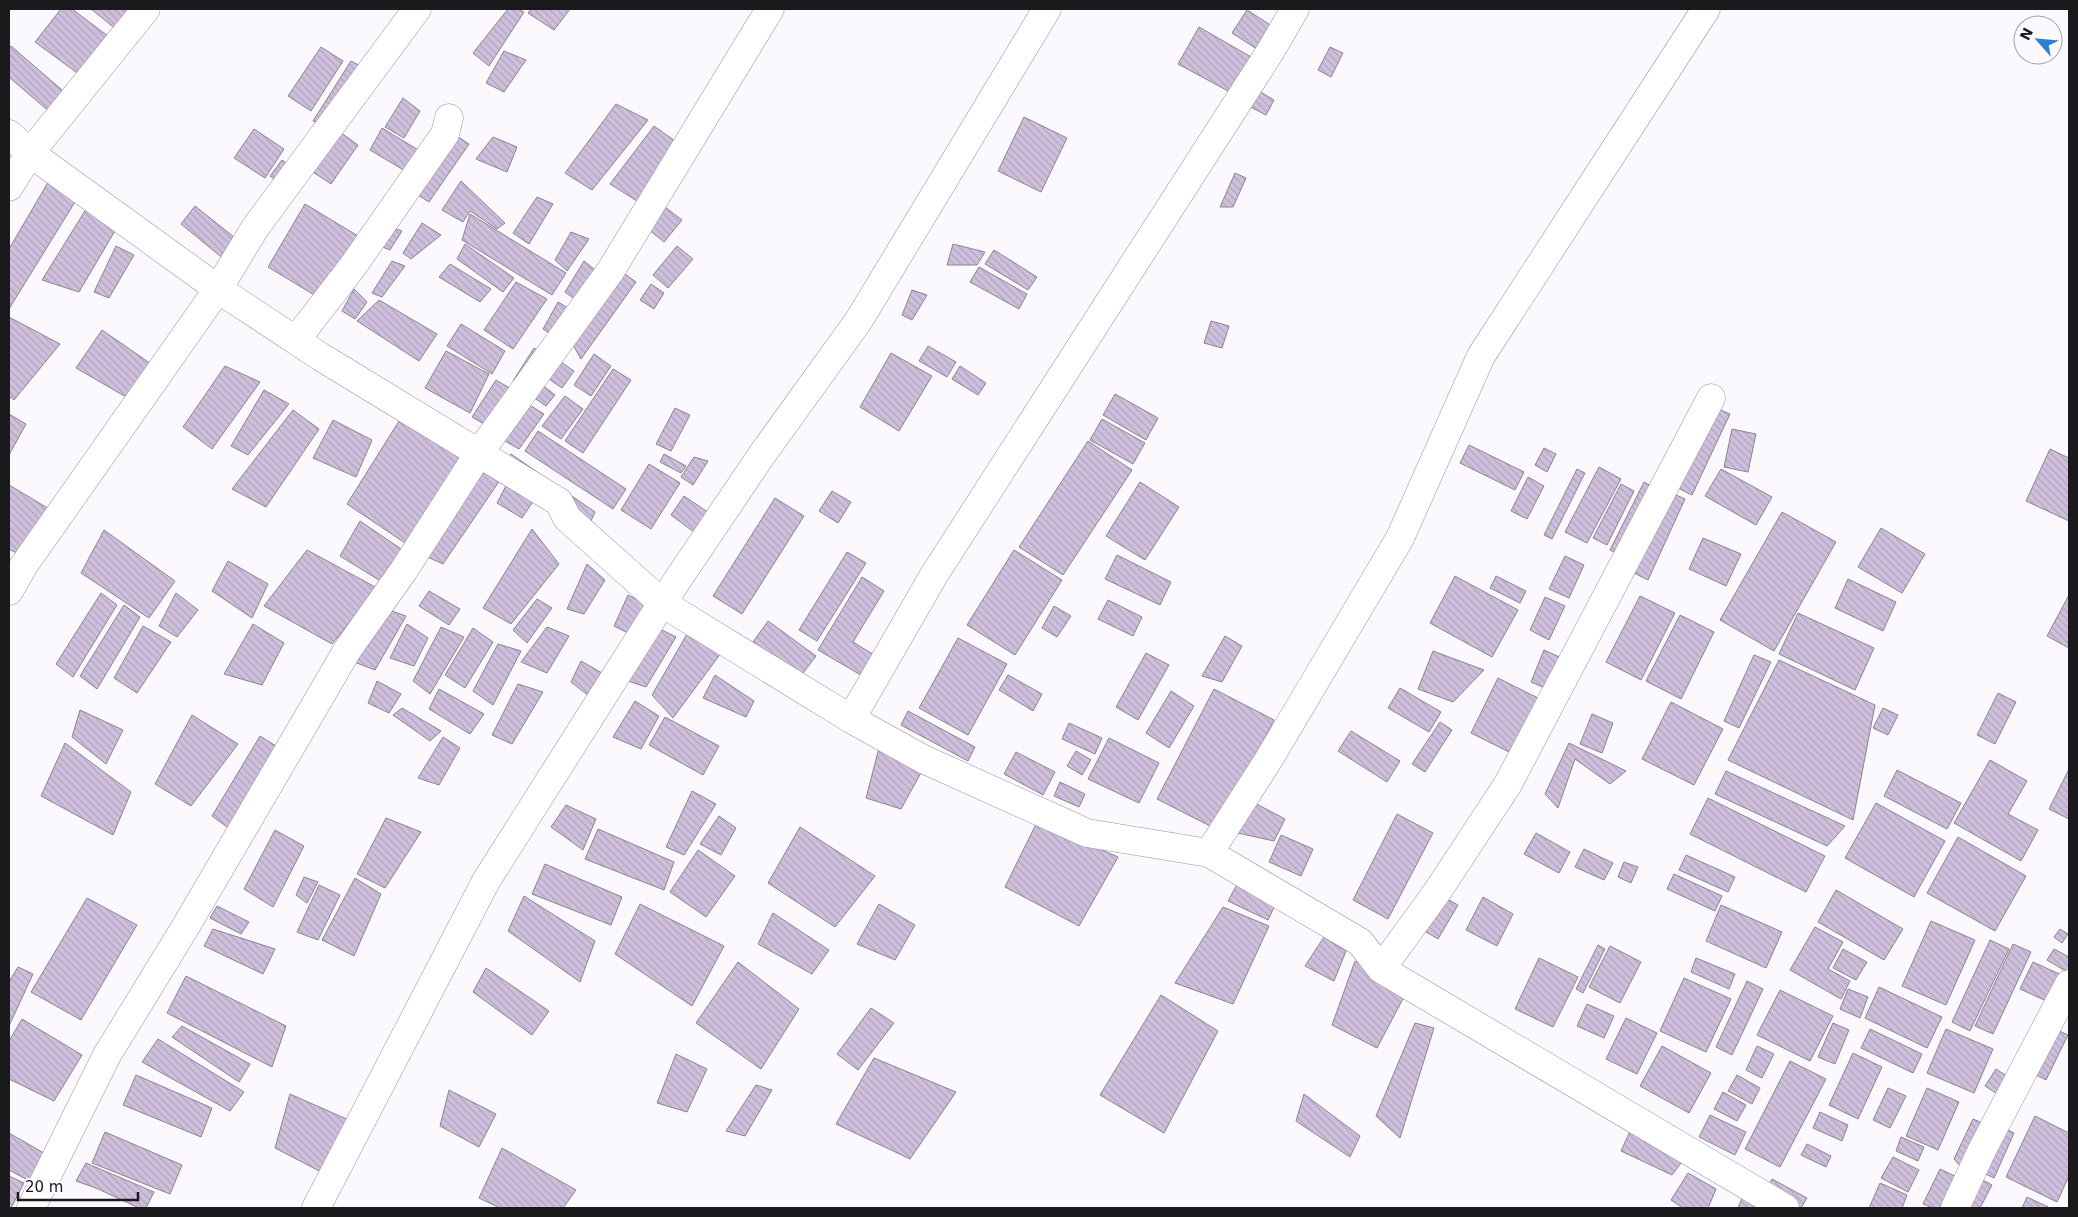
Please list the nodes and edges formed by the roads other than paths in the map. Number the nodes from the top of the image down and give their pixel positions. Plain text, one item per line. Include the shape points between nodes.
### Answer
1 (146, 9) edge
2 (417, 9) edge
3 (770, 9) edge
4 (1047, 9) edge
5 (1295, 9) edge
6 (1706, 9) edge
7 (449, 118) dead end
8 (9, 134) edge
9 (30, 153) junction
10 (9, 187) edge
11 (218, 289) junction
12 (296, 340) junction
13 (1711, 398) dead end
14 (479, 453) junction
15 (9, 591) edge
16 (662, 603) junction
17 (851, 719) junction
18 (1209, 853) junction
19 (1381, 969) junction
20 (2069, 984) edge
21 (31, 1208) edge
22 (316, 1208) edge
23 (1785, 1208) edge
24 (1955, 1208) edge

1 - 9 street
2 - 11 street via 255,228
3 - 14 street via 611,270
4 - 16 street via 859,320 761,456
5 - 17 street via 934,575
6 - 18 street via 1481,356 1400,538 1269,759
7 - 12 street via 445,134 353,266
8 - 9 street
9 - 10 street
9 - 11 street
11 - 12 street
11 - 15 street
12 - 14 street
13 - 19 street via 1508,784 1437,892
14 - 16 street via 558,502 568,518
14 - 21 street via 404,570 348,649 107,1055
16 - 17 street
16 - 22 street via 486,881
17 - 18 street via 923,759 1087,833
18 - 19 street via 1360,942
19 - 23 street
20 - 24 street

